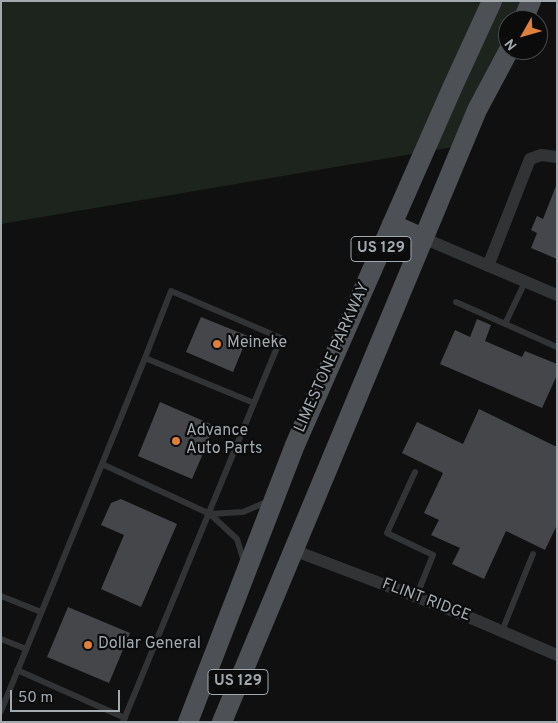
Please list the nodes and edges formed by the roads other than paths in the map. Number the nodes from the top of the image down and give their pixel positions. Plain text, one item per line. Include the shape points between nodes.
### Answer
1 (492, 1) edge
2 (505, 60) edge
3 (557, 157) edge
4 (392, 224) junction
5 (423, 238) junction
6 (488, 266) junction
7 (525, 282) junction
8 (557, 295) edge
9 (456, 302) dead end
10 (505, 324) junction
11 (557, 347) edge
12 (145, 358) junction
13 (254, 403) junction
14 (102, 464) junction
15 (415, 472) dead end
16 (274, 499) junction
17 (210, 514) junction
18 (293, 550) junction
19 (533, 554) dead end
20 (247, 571) junction
21 (1, 596) edge
22 (416, 597) junction
23 (41, 612) junction
24 (502, 631) junction
25 (1, 639) edge
26 (26, 649) junction
27 (557, 655) edge
28 (18, 670) junction
29 (2, 708) edge
30 (124, 720) edge
31 (188, 722) edge
32 (222, 722) edge

1 - 4 main road, LIMESTONE PARKWAY / US 129
2 - 5 main road, US 129 via 478,110
3 - 6 street via 542,155 530,159
4 - 5 main road
4 - 16 main road, LIMESTONE PARKWAY / US 129
5 - 6 street
5 - 18 main road, US 129
6 - 7 street
7 - 8 street
7 - 10 lane
9 - 10 lane
10 - 11 lane
12 - 13 lane
12 - 13 lane via 171,291 281,338
12 - 14 lane
13 - 17 lane
14 - 17 lane
14 - 23 lane
15 - 22 lane via 387,534 432,555
16 - 17 lane via 243,512
16 - 20 main road, LIMESTONE PARKWAY / US 129
17 - 20 lane via 237,539
17 - 30 lane
18 - 22 street, FLINT RIDGE
18 - 32 main road, US 129
19 - 24 lane
20 - 31 main road, LIMESTONE PARKWAY / US 129
21 - 23 lane
22 - 24 street, FLINT RIDGE
23 - 26 lane
24 - 27 street, FLINT RIDGE
25 - 26 lane
26 - 28 lane
28 - 29 lane
28 - 30 lane

